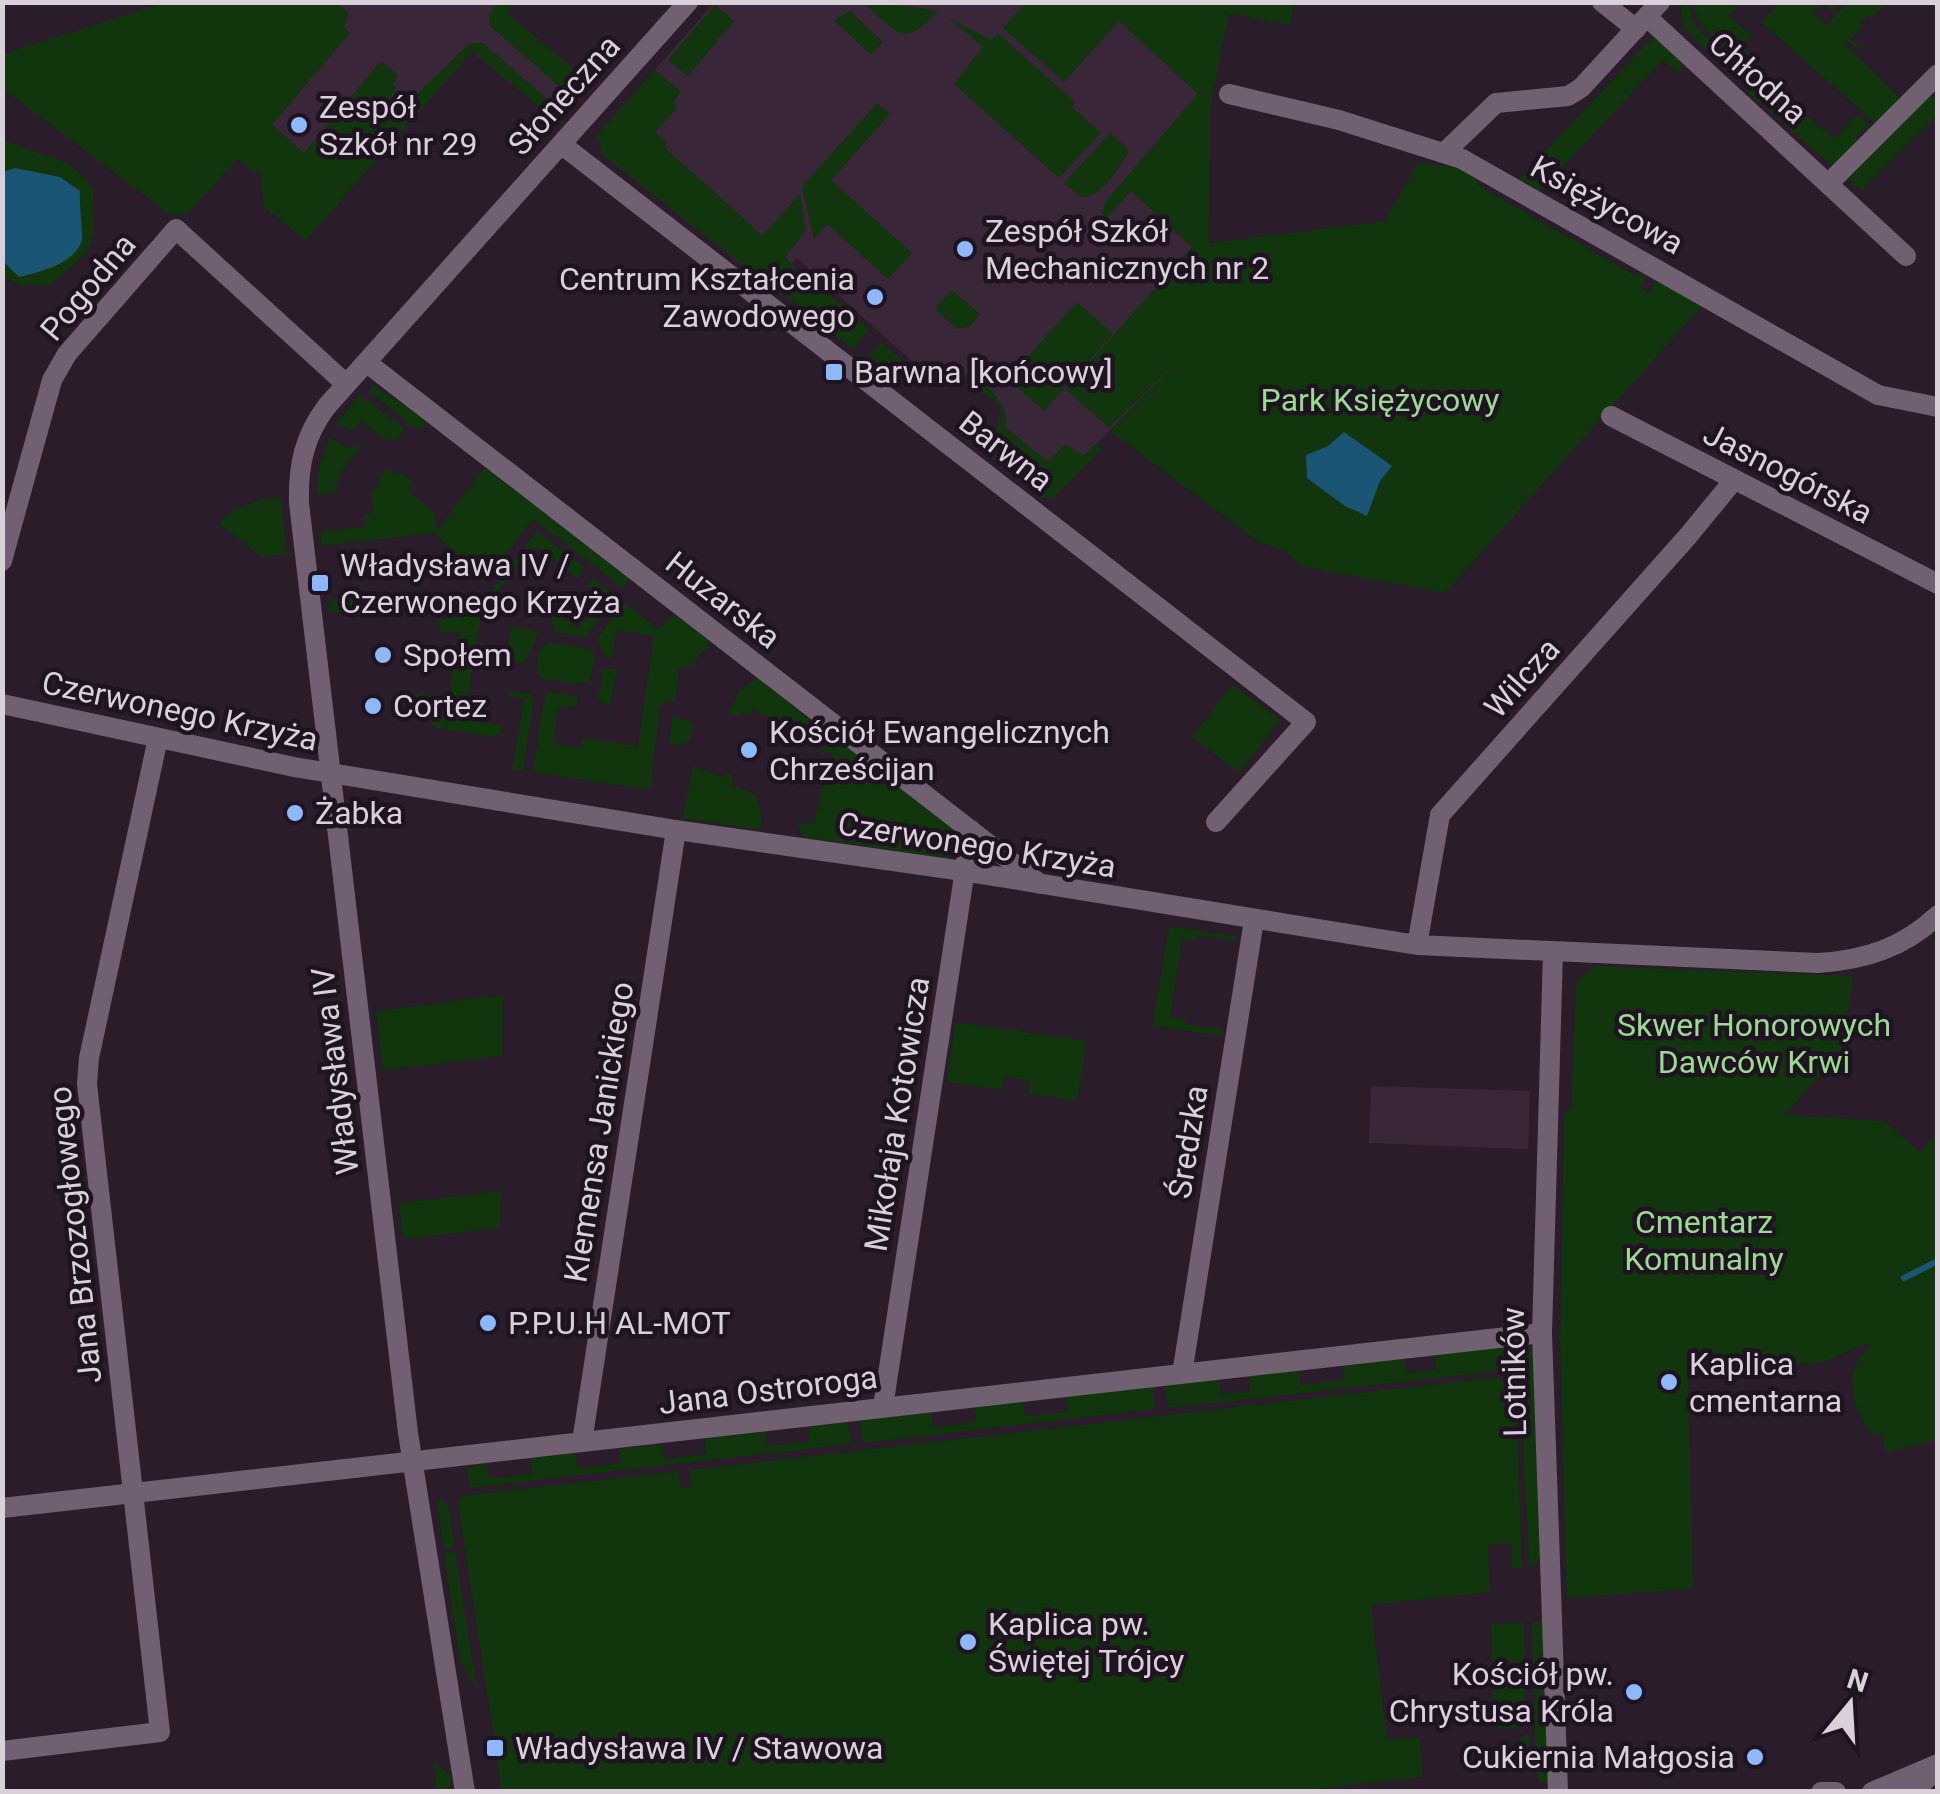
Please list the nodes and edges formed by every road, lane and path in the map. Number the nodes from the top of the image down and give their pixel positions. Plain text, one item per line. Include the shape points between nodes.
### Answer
1 (688, 2) edge
2 (1602, 2) edge
3 (1647, 16) edge
4 (1938, 74) edge
5 (1229, 94) dead end
6 (561, 144) junction
7 (1445, 152) junction
8 (1829, 183) junction
9 (1906, 256) dead end
10 (366, 362) junction
11 (346, 384) junction
12 (1938, 407) edge
13 (1611, 416) dead end
14 (1734, 480) junction
15 (2, 561) edge
16 (1938, 584) edge
17 (2, 704) edge
18 (158, 738) junction
19 (329, 772) junction
20 (1216, 822) dead end
21 (676, 830) junction
22 (971, 830) junction
23 (963, 871) junction
24 (1043, 886) junction
25 (1938, 915) edge
26 (1254, 920) junction
27 (1416, 945) junction
28 (1553, 952) junction
29 (1542, 1333) junction
30 (1182, 1374) junction
31 (884, 1406) junction
32 (582, 1442) junction
33 (412, 1461) junction
34 (133, 1494) junction
35 (2, 1508) edge
36 (2, 1751) edge
37 (1938, 1767) edge
38 (465, 1792) edge
39 (1558, 1792) edge
40 (1820, 1792) edge
41 (1836, 1792) edge
42 (1872, 1792) edge
43 (1910, 1792) edge

1 - 6 street, Słoneczna
2 - 3 street, Chłodna
3 - 7 street via 1580,88 1568,96 1496,103
3 - 8 street, Chłodna
4 - 8 street
5 - 7 street, Księżycowa
6 - 10 street, Słoneczna
6 - 20 street, Barwna via 1306,722
7 - 12 street, Księżycowa via 1878,395
8 - 9 street, Chłodna
10 - 11 street, Władysława IV
10 - 22 street, Huzarska
11 - 15 street, Pogodna via 176,229 52,380
11 - 19 street, Władysława IV via 311,430 299,479
13 - 14 street, Jasnogórska
14 - 16 street, Jasnogórska
14 - 27 street, Wilcza via 1440,815
17 - 18 street, Czerwonego Krzyża
18 - 19 street, Czerwonego Krzyża
18 - 34 street, Jana Brzozogłowego via 87,1084
19 - 21 street, Czerwonego Krzyża
19 - 33 street, Władysława IV
21 - 23 street, Czerwonego Krzyża
21 - 32 street, Klemensa Janickiego
22 - 23 street, Mikołaja Kotowicza
22 - 24 street, Huzarska
23 - 24 street, Czerwonego Krzyża
23 - 31 street, Mikołaja Kotowicza
24 - 26 street, Czerwonego Krzyża
25 - 28 street, Czerwonego Krzyża via 1901,943 1847,962
26 - 27 street, Czerwonego Krzyża
26 - 30 street, Średzka
27 - 28 street, Czerwonego Krzyża
28 - 29 street, Lotników
29 - 30 street, Jana Ostroroga
29 - 39 street, Lotników
30 - 31 street, Jana Ostroroga
31 - 32 street, Jana Ostroroga
32 - 33 street, Jana Ostroroga
33 - 34 street, Jana Ostroroga
33 - 38 street, Władysława IV
34 - 35 street, Jana Ostroroga
34 - 36 street, Jana Brzozogłowego via 160,1732
37 - 42 street
37 - 43 street
40 - 41 street

